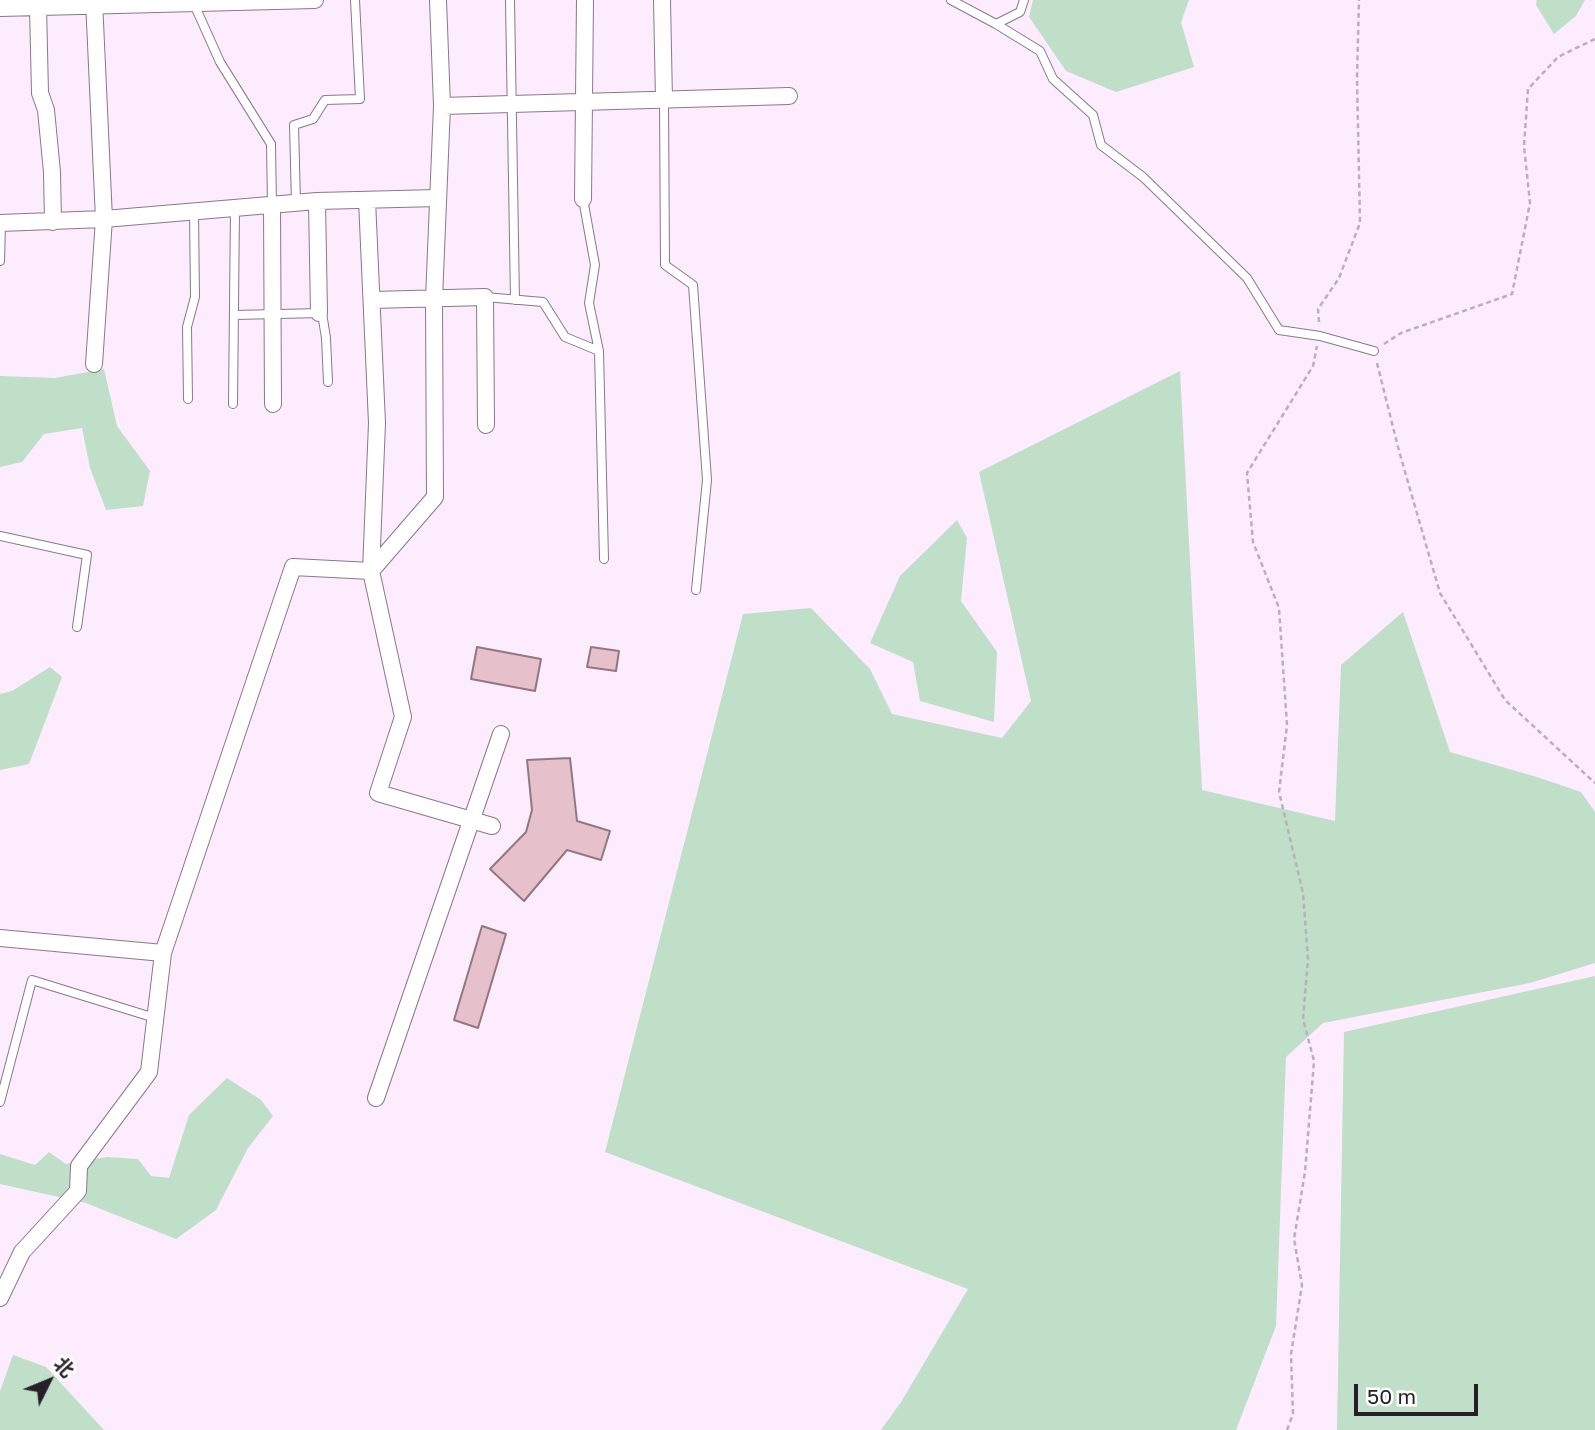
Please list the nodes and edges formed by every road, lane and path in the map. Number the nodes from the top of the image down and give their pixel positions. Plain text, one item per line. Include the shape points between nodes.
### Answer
1 (315, 0) edge
2 (355, 0) edge
3 (438, 0) edge
4 (510, 0) edge
5 (585, 0) edge
6 (662, 0) edge
7 (951, 0) edge
8 (1024, 0) edge
9 (1359, 0) edge
10 (260, 1) edge
11 (166, 2) edge
12 (93, 3) edge
13 (194, 3) junction
14 (5, 5) edge
15 (38, 7) junction
16 (996, 24) junction
17 (1595, 39) edge
18 (789, 96) dead end
19 (664, 100) junction
20 (584, 102) junction
21 (511, 104) junction
22 (442, 106) junction
23 (439, 198) junction
24 (367, 200) junction
25 (583, 200) joint
26 (317, 201) junction
27 (296, 203) junction
28 (272, 205) junction
29 (235, 208) junction
30 (194, 212) junction
31 (104, 219) junction
32 (53, 222) junction
33 (0, 223) edge
34 (0, 261) edge
35 (485, 297) junction
36 (435, 299) junction
37 (372, 300) junction
38 (515, 300) junction
39 (273, 313) junction
40 (319, 313) junction
41 (234, 315) junction
42 (1320, 336) junction
43 (599, 351) junction
44 (1374, 351) junction
45 (94, 364) dead end
46 (328, 382) dead end
47 (188, 399) dead end
48 (233, 404) dead end
49 (273, 404) dead end
50 (486, 425) dead end
51 (0, 536) edge
52 (604, 559) dead end
53 (371, 572) junction
54 (696, 590) dead end
55 (77, 627) dead end
56 (500, 734) dead end
57 (1595, 783) edge
58 (471, 819) junction
59 (492, 826) dead end
60 (0, 938) edge
61 (163, 953) junction
62 (155, 1018) junction
63 (376, 1098) dead end
64 (0, 1102) edge
65 (0, 1298) edge
66 (1287, 1430) edge

1 - 10 street
2 - 27 lane via 360,99 325,100 313,119 294,125
3 - 22 street
4 - 21 lane
5 - 20 street
6 - 19 street
7 - 16 lane
8 - 16 lane via 1020,12
9 - 42 path via 1360,223 1339,278 1318,309
10 - 13 street
11 - 12 street
11 - 13 street
12 - 15 street
12 - 31 street
13 - 28 lane via 220,62 271,144
14 - 15 street
15 - 32 street via 40,93 46,110
16 - 42 lane via 1040,51 1053,79 1093,115 1101,145 1143,177 1247,278 1279,330
17 - 44 path via 1558,57 1528,89 1524,146 1530,203 1512,294 1401,333
18 - 19 street
19 - 20 street
19 - 54 lane via 665,265 693,285 707,480
20 - 21 street
20 - 25 street
21 - 22 street
21 - 38 lane
22 - 23 street
23 - 24 street
23 - 36 street
24 - 26 street
24 - 37 street
25 - 43 lane via 595,265 590,303
26 - 27 street
26 - 40 street
27 - 28 street
28 - 29 street
28 - 39 street
29 - 30 street
29 - 41 lane
30 - 31 street
30 - 47 lane via 195,297 187,327
31 - 32 street
31 - 45 street
32 - 33 street
33 - 34 lane
35 - 36 street
35 - 38 lane
35 - 50 street
36 - 37 street
36 - 53 street via 435,497
37 - 53 street via 377,423
38 - 43 lane via 543,302 565,337
39 - 40 lane
39 - 41 lane
39 - 49 street
40 - 46 lane via 326,338
41 - 48 lane
42 - 44 lane
42 - 66 path via 1313,366 1247,473 1253,542 1279,608 1287,725 1279,792 1303,893 1308,958 1303,1019 1314,1061 1294,1239 1303,1285 1291,1354 1293,1414
43 - 52 lane
44 - 57 path via 1440,593 1505,701
51 - 55 lane via 88,555
53 - 58 street via 403,717 378,793
53 - 61 street via 293,567
56 - 58 street
58 - 59 street
58 - 63 street
60 - 61 street
61 - 62 street
62 - 64 lane via 32,980
62 - 65 street via 149,1072 79,1167 78,1191 22,1252

